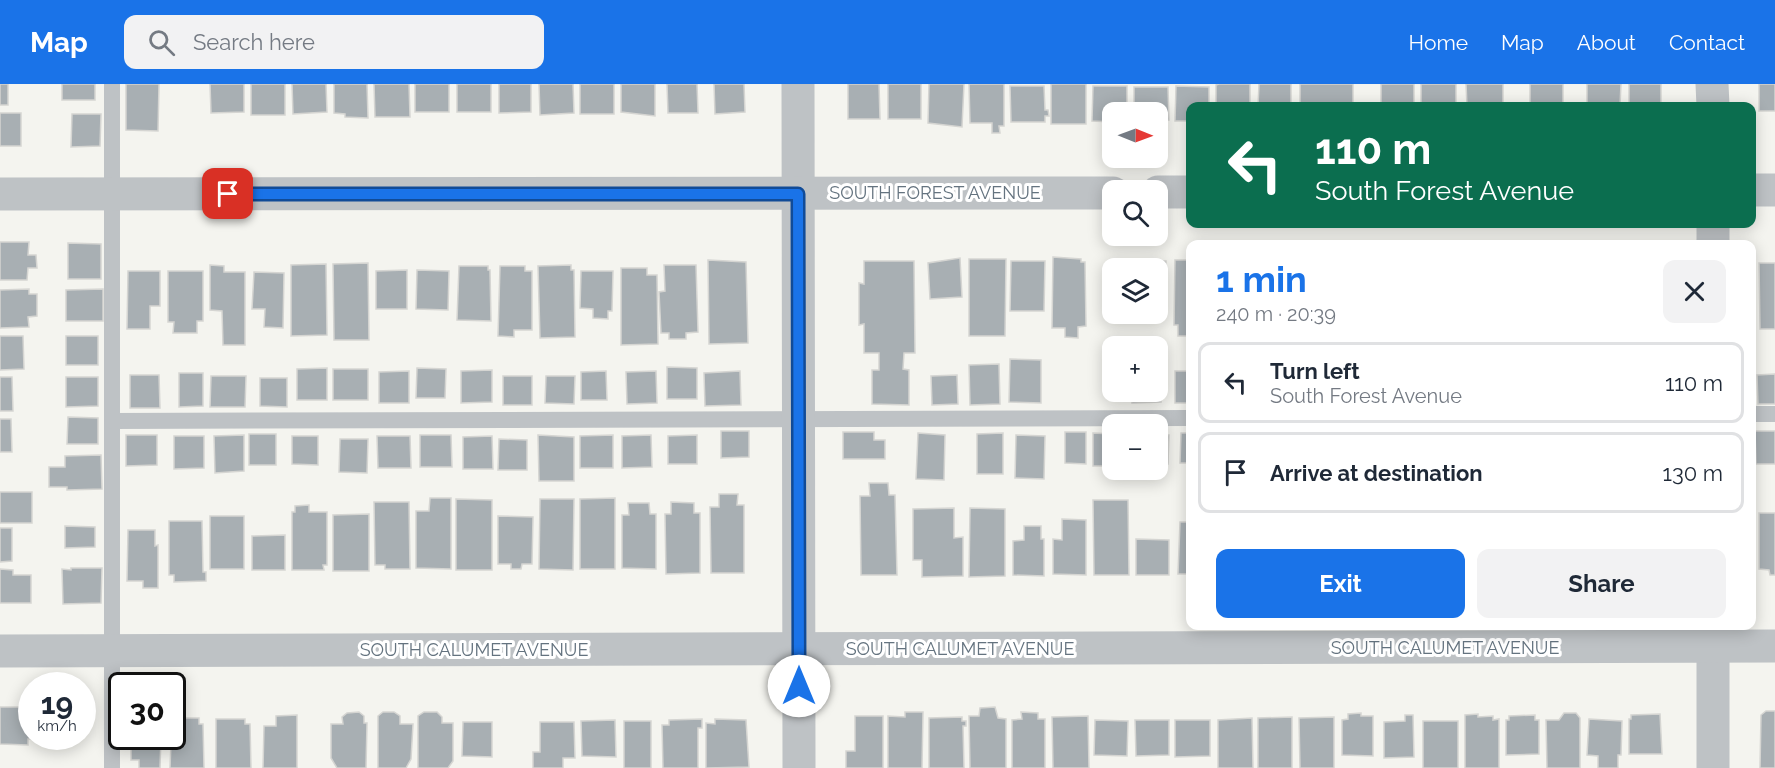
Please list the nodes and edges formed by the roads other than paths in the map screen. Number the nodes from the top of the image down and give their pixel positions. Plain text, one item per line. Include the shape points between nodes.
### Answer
1 (112, 84) edge
2 (798, 84) edge
3 (1713, 84) edge
4 (1713, 102) edge
5 (1756, 190) edge
6 (1775, 190) edge
7 (1168, 192) edge
8 (1186, 192) edge
9 (1102, 193) edge
10 (0, 194) edge
11 (112, 194) junction
12 (798, 194) junction
13 (1756, 414) edge
14 (1775, 414) edge
15 (1186, 418) edge
16 (112, 421) junction
17 (799, 421) junction
18 (1713, 636) edge
19 (1775, 646) edge
20 (799, 649) junction
21 (112, 650) junction
22 (0, 651) edge
23 (112, 768) edge
24 (799, 768) edge
25 (1713, 768) edge

1 - 11 lane
2 - 12 street
3 - 4 street
5 - 6 street
7 - 8 street
9 - 12 street, SOUTH FOREST AVENUE
10 - 11 street, SOUTH FOREST AVENUE
11 - 12 street, SOUTH FOREST AVENUE
11 - 16 lane
12 - 17 street
13 - 14 lane
15 - 17 lane
16 - 17 lane
16 - 21 lane
17 - 20 street
18 - 19 street, SOUTH CALUMET AVENUE
18 - 20 street, SOUTH CALUMET AVENUE
18 - 25 street
20 - 21 street, SOUTH CALUMET AVENUE
20 - 24 street
21 - 22 street, SOUTH CALUMET AVENUE
21 - 23 lane

